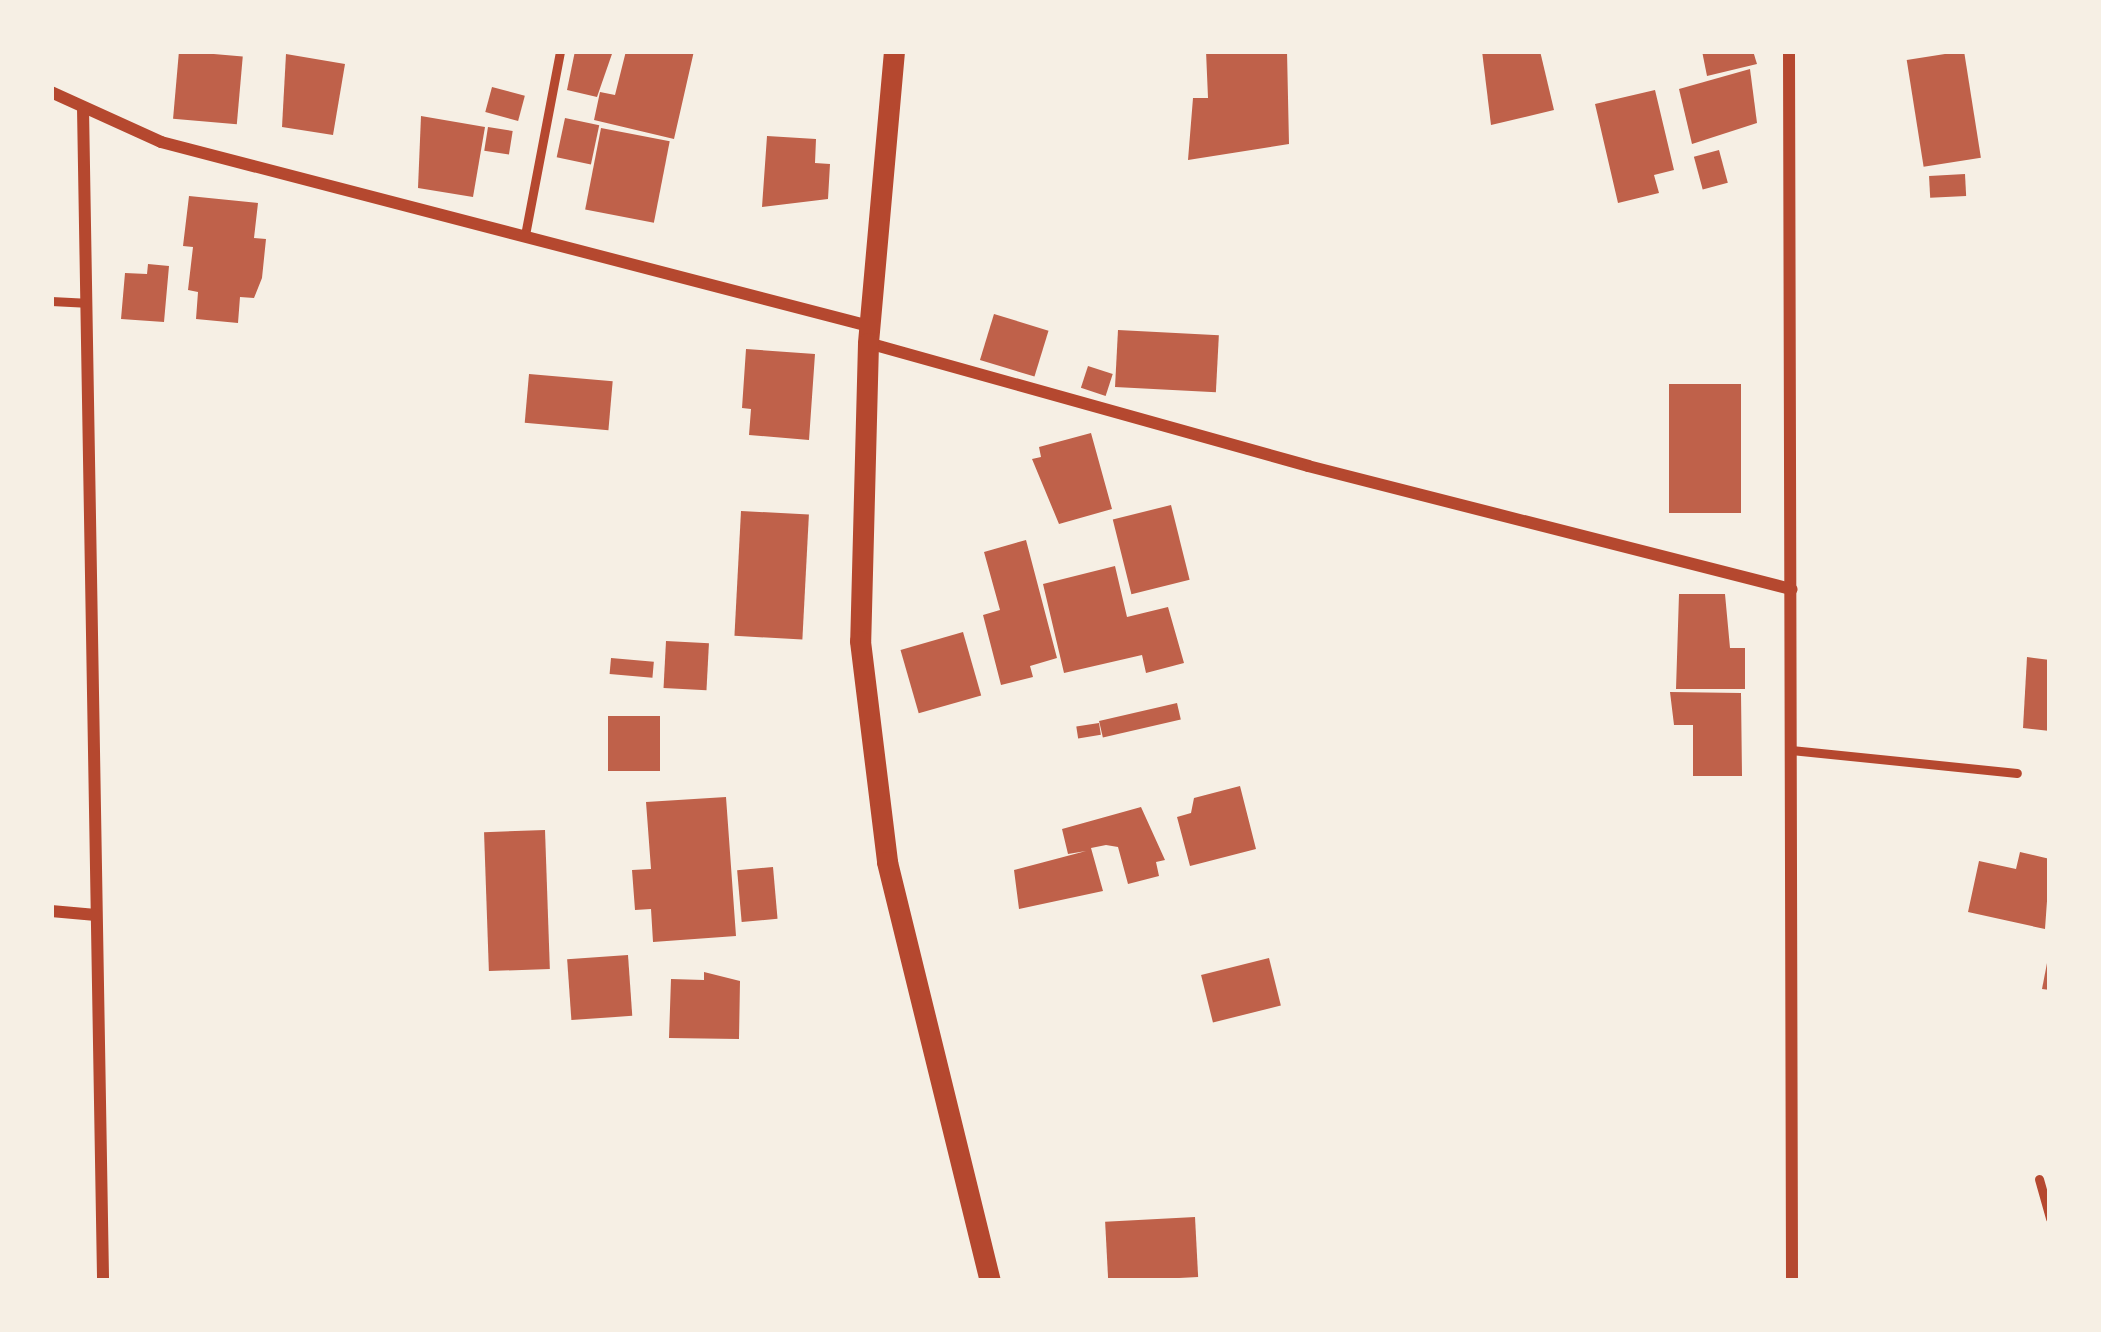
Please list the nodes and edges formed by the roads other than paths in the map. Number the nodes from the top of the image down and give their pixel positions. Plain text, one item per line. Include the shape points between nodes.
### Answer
1 (560, 51) edge
2 (894, 51) edge
3 (1789, 51) edge
4 (51, 92) edge
5 (83, 108) junction
6 (525, 235) junction
7 (51, 301) edge
8 (85, 303) junction
9 (869, 334) junction
10 (1792, 589) junction
11 (1791, 750) junction
12 (2017, 773) dead end
13 (51, 911) edge
14 (96, 915) junction
15 (2039, 1179) dead end
16 (2050, 1218) edge
17 (103, 1281) edge
18 (990, 1281) edge
19 (1792, 1281) edge

1 - 6 lane
2 - 9 street
3 - 10 street
4 - 5 street
5 - 6 street via 161,142
5 - 8 street
6 - 9 street
7 - 8 lane
8 - 14 street
9 - 10 street via 1308,466
9 - 18 street via 860,641 867,729 887,862
10 - 11 street
11 - 12 lane
11 - 19 street
13 - 14 street
14 - 17 street
15 - 16 lane

